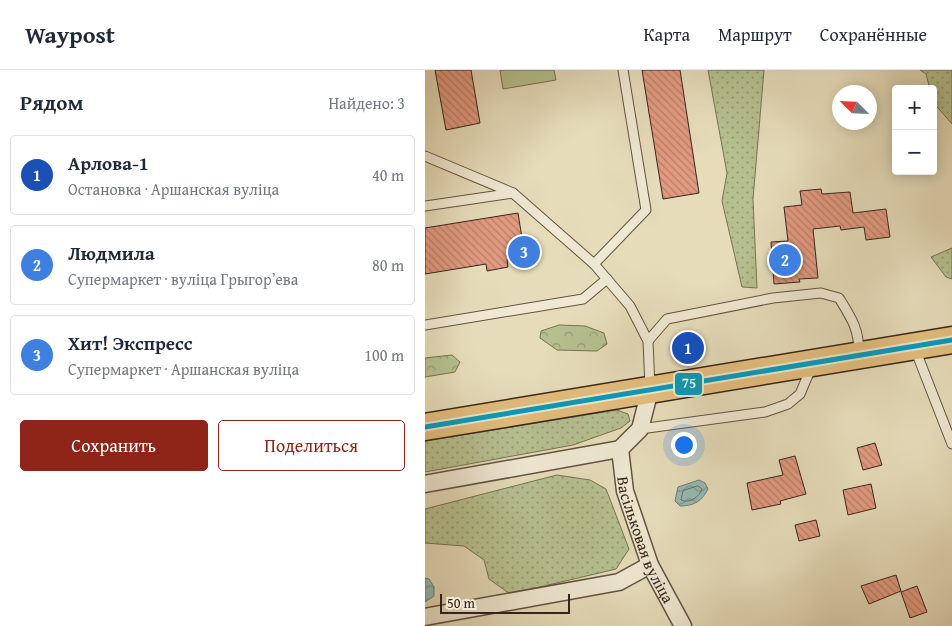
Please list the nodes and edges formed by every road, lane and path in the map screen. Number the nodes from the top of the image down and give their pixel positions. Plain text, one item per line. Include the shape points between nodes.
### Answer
1 (623, 70) edge
2 (425, 156) edge
3 (513, 193) junction
4 (425, 206) edge
5 (594, 264) junction
6 (607, 279) junction
7 (425, 325) edge
8 (952, 340) edge
9 (649, 341) junction
10 (914, 346) junction
11 (859, 355) junction
12 (813, 363) junction
13 (650, 390) junction
14 (425, 427) edge
15 (639, 429) junction
16 (952, 444) edge
17 (620, 449) junction
18 (425, 484) edge
19 (650, 565) junction
20 (425, 617) edge
21 (683, 626) edge

1 - 5 lane via 646,210
2 - 3 lane
3 - 4 lane
3 - 5 lane
5 - 6 lane
6 - 7 lane via 583,298
6 - 9 lane via 630,306
8 - 10 main road
9 - 11 lane via 667,319 766,299 821,293 839,298 856,325
9 - 13 lane
10 - 11 main road
10 - 16 lane
11 - 12 main road
12 - 13 main road
12 - 15 lane via 800,394 788,404 765,412
13 - 14 main road
13 - 15 street
15 - 17 street
17 - 18 street
17 - 19 street, Васільковая вуліца via 625,491
19 - 20 street via 619,582
19 - 21 street, Васільковая вуліца

